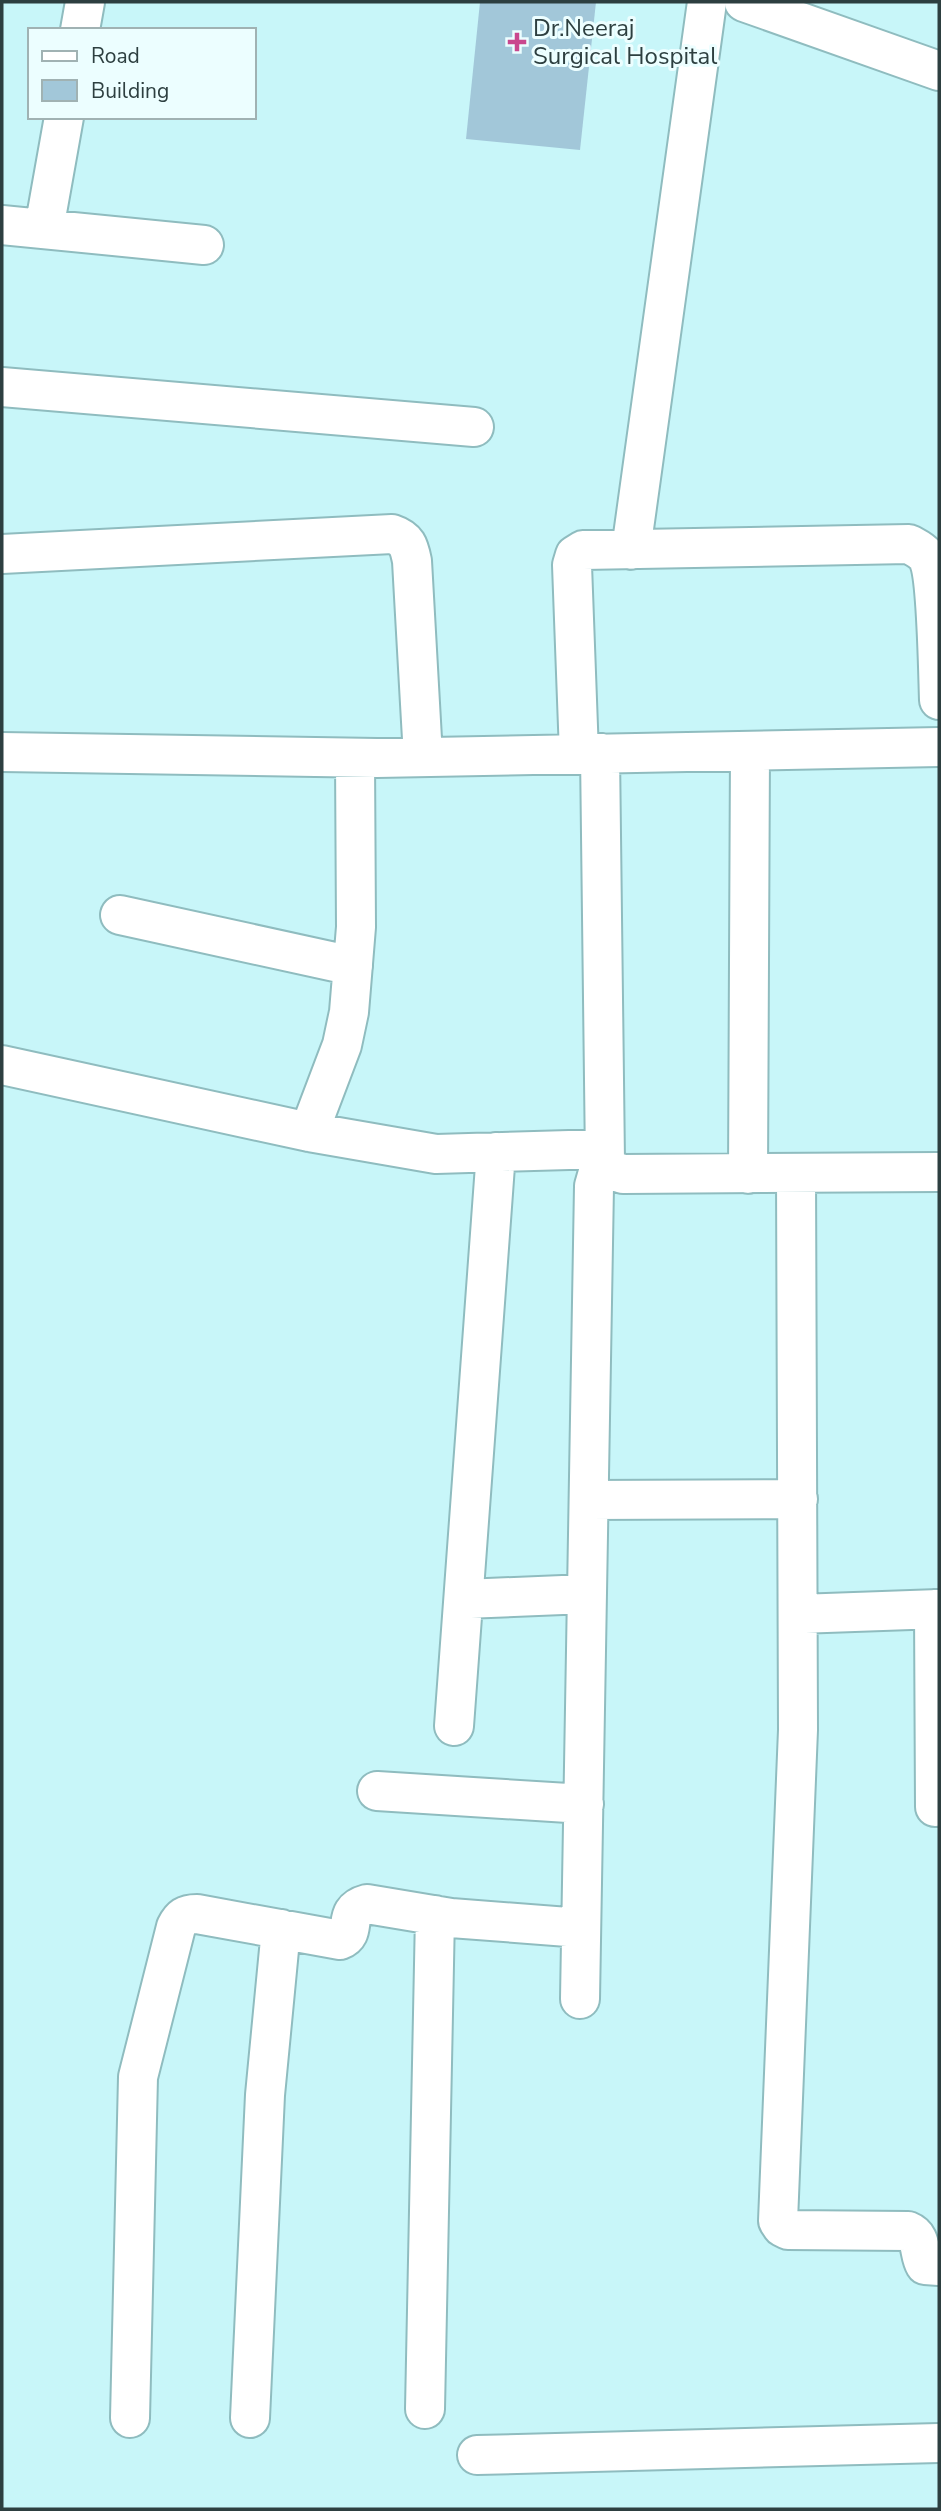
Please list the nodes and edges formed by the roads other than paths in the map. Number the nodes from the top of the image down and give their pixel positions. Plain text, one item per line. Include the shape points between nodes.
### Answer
1 (85, 2) edge
2 (707, 2) edge
3 (744, 2) edge
4 (802, 11) edge
5 (80, 28) edge
6 (939, 71) edge
7 (64, 119) edge
8 (2, 225) edge
9 (44, 229) junction
10 (204, 245) dead end
11 (2, 387) edge
12 (474, 427) dead end
13 (631, 550) junction
14 (2, 554) edge
15 (939, 700) edge
16 (939, 747) edge
17 (750, 751) junction
18 (2, 752) edge
19 (589, 754) junction
20 (423, 757) junction
21 (355, 758) junction
22 (120, 915) dead end
23 (352, 966) junction
24 (2, 1065) edge
25 (309, 1132) junction
26 (496, 1152) junction
27 (605, 1155) junction
28 (939, 1172) edge
29 (796, 1173) junction
30 (748, 1174) junction
31 (798, 1499) junction
32 (589, 1500) junction
33 (587, 1594) junction
34 (464, 1599) junction
35 (936, 1609) edge
36 (798, 1614) junction
37 (454, 1726) dead end
38 (377, 1791) dead end
39 (584, 1804) junction
40 (935, 1807) dead end
41 (435, 1915) junction
42 (581, 1928) junction
43 (281, 1929) junction
44 (580, 1999) dead end
45 (939, 2266) edge
46 (425, 2409) dead end
47 (130, 2418) dead end
48 (250, 2418) dead end
49 (939, 2443) edge
50 (477, 2455) dead end

1 - 5 street
2 - 13 street
3 - 4 street
4 - 6 street
7 - 9 street
8 - 9 street
9 - 10 street
11 - 12 street
13 - 15 street via 909,544 928,559
13 - 19 street via 583,550 572,565
14 - 20 street via 403,537 412,561
16 - 17 street
17 - 19 street
17 - 30 street
18 - 21 street
19 - 20 street
19 - 27 street
20 - 21 street
21 - 23 street
22 - 23 street
23 - 25 street via 342,1045
24 - 25 street
25 - 26 street via 436,1154
26 - 27 street
26 - 34 street
27 - 30 street via 611,1170 623,1174
27 - 32 street via 594,1186
28 - 29 street
29 - 30 street
29 - 31 street
31 - 32 street
31 - 36 street
32 - 33 street
33 - 34 street
33 - 39 street
34 - 37 street
35 - 36 street
35 - 40 street
36 - 45 street via 798,1730 778,2221 788,2230 908,2231 919,2241 925,2264
38 - 39 street
39 - 42 street
41 - 42 street
41 - 43 street via 367,1904 354,1910 349,1934 341,1940
41 - 46 street
42 - 44 street
43 - 47 street via 197,1914 187,1914 176,1927 138,2077
43 - 48 street via 265,2095
49 - 50 street

